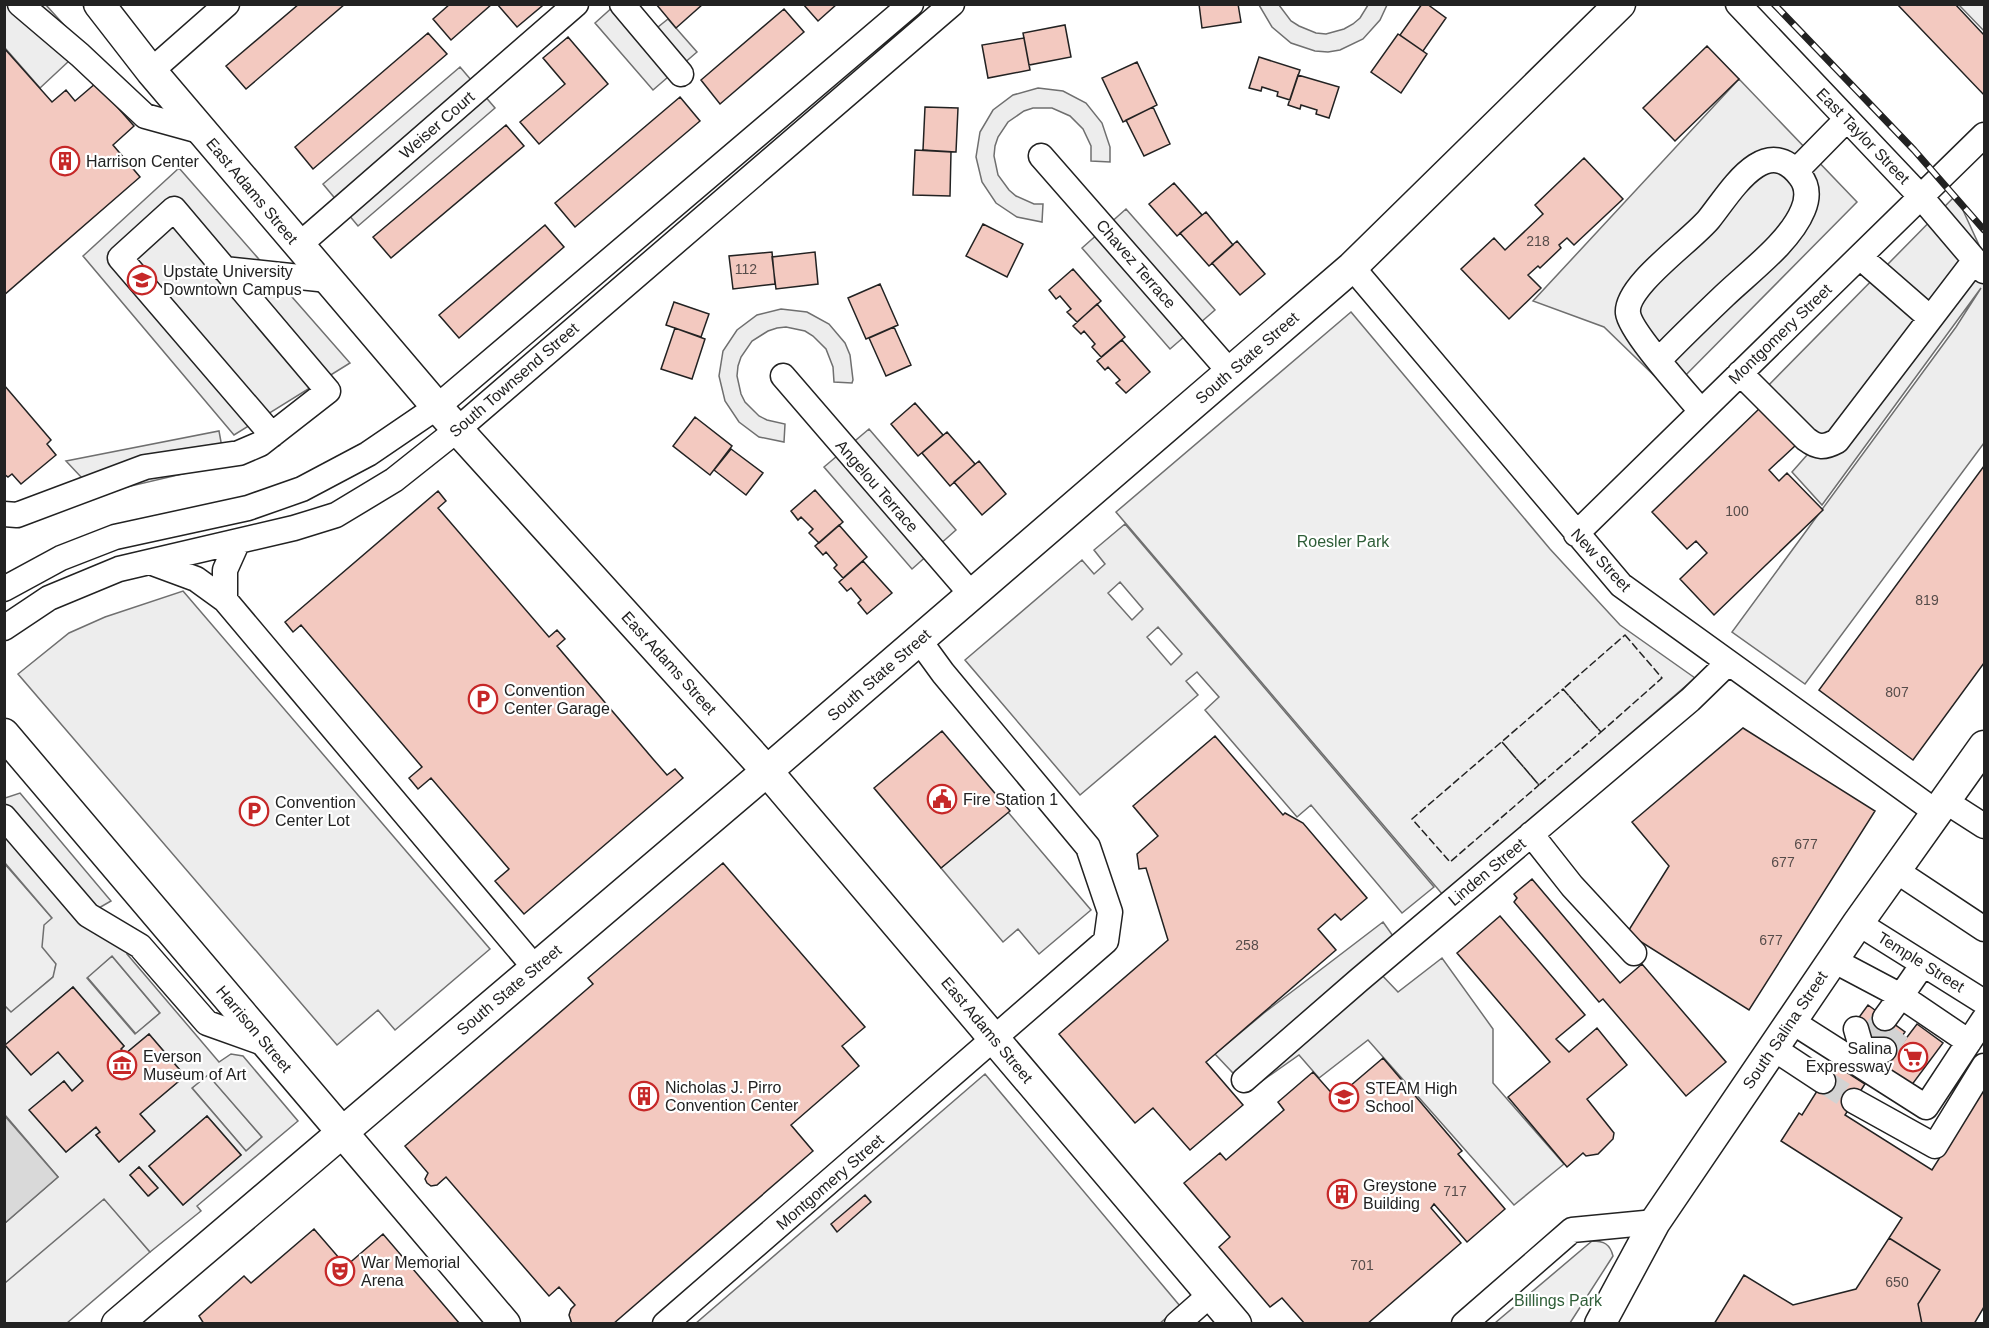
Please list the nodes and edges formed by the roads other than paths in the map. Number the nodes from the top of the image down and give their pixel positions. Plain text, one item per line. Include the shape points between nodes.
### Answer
1 (20, 4) edge
2 (99, 4) edge
3 (227, 4) edge
4 (576, 4) edge
5 (622, 4) edge
6 (911, 4) edge
7 (952, 4) edge
8 (1620, 4) edge
9 (1738, 4) edge
10 (924, 14) edge
11 (151, 71) junction
12 (681, 74) dead end
13 (1847, 119) junction
14 (203, 132) junction
15 (1984, 135) edge
16 (1041, 156) dead end
17 (1796, 171) junction
18 (1921, 197) junction
19 (298, 246) junction
20 (1860, 256) junction
21 (1980, 265) edge
22 (1352, 267) junction
23 (224, 269) junction
24 (328, 280) junction
25 (1930, 318) junction
26 (1659, 360) junction
27 (1230, 372) junction
28 (1740, 373) junction
29 (783, 376) dead end
30 (437, 407) junction
31 (1701, 411) junction
32 (457, 430) junction
33 (272, 435) junction
34 (4, 514) edge
35 (1576, 534) junction
36 (237, 541) junction
37 (150, 562) junction
38 (4, 589) edge
39 (972, 595) junction
40 (225, 600) junction
41 (4, 628) edge
42 (919, 640) junction
43 (1728, 663) junction
44 (6, 741) edge
45 (1979, 763) edge
46 (767, 771) junction
47 (1941, 806) junction
48 (4, 817) edge
49 (1984, 826) edge
50 (1531, 834) junction
51 (1895, 870) junction
52 (1858, 923) junction
53 (1984, 929) edge
54 (1634, 953) dead end
55 (1833, 960) junction
56 (1923, 964) junction
57 (535, 968) junction
58 (1984, 1002) edge
59 (1891, 1011) junction
60 (1984, 1019) edge
61 (1791, 1022) junction
62 (994, 1039) junction
63 (1969, 1042) junction
64 (266, 1044) junction
65 (1773, 1048) junction
66 (1984, 1066) edge
67 (1244, 1080) dead end
68 (1823, 1081) tunnel mouth
69 (1854, 1101) tunnel mouth
70 (342, 1132) junction
71 (1655, 1222) junction
72 (1211, 1294) junction
73 (117, 1323) edge
74 (505, 1323) edge
75 (665, 1323) edge
76 (1177, 1323) edge
77 (1236, 1323) edge
78 (1464, 1323) edge
79 (1600, 1323) edge

1 - 14 street via 145,116
2 - 11 main road, East Adams Street
3 - 11 street
4 - 19 street, Weiser Court
5 - 12 street
6 - 30 street, South Townsend Street
7 - 10 street, South Townsend Street
8 - 22 main road, South State Street
9 - 13 street, East Taylor Street
10 - 32 street, South Townsend Street
11 - 14 main road, East Adams Street
13 - 17 street
13 - 18 street, East Taylor Street
14 - 19 main road, East Adams Street
15 - 18 street, Montgomery Street
16 - 27 street, Chavez Terrace
17 - 26 street via 1807,188 1796,224
17 - 26 street via 1781,161 1761,162 1706,223 1637,288 1629,302 1628,315
18 - 20 street, Montgomery Street
18 - 21 street, East Taylor Street
19 - 24 main road, East Adams Street
20 - 25 street
20 - 28 street, Montgomery Street
21 - 25 street
22 - 27 main road, South State Street
22 - 35 street, New Street
23 - 24 street
23 - 33 street via 328,391
23 - 33 street via 174,209 120,258
24 - 30 main road, East Adams Street
25 - 28 street via 1837,441 1826,447 1806,439
26 - 31 street
27 - 39 main road, South State Street
28 - 31 street, Montgomery Street
29 - 39 street, Angelou Terrace
30 - 32 main road, East Adams Street
30 - 38 street, South Townsend Street via 368,454 302,489 248,508 115,537 61,558
31 - 35 street, Montgomery Street
32 - 36 street, South Townsend Street via 394,480 336,515
32 - 46 main road, East Adams Street
33 - 34 street via 239,453 145,467 17,515
35 - 43 street, New Street via 1621,585
36 - 37 street, South Townsend Street
36 - 40 street via 225,570
37 - 40 street via 196,579
37 - 41 street, South Townsend Street via 119,569 50,598
39 - 42 main road, South State Street
40 - 57 street
42 - 46 main road, South State Street
42 - 62 street, Montgomery Street via 1088,847 1110,912 1106,941
43 - 47 street, New Street
43 - 50 street, Linden Street via 1690,700
44 - 64 main road, Harrison Street
45 - 47 main road, South Salina Street
46 - 57 main road, South State Street
46 - 62 main road, East Adams Street
47 - 49 street, New Street
47 - 51 main road, South Salina Street
48 - 64 street via 88,915 140,946 207,1023
50 - 54 street via 1572,886
50 - 67 street, Linden Street
51 - 52 main road, South Salina Street
51 - 53 street
52 - 55 main road, South Salina Street
52 - 56 street, Temple Street
55 - 59 street
55 - 61 main road, South Salina Street
56 - 58 street, Temple Street
56 - 59 street
57 - 70 main road, South State Street
59 - 63 street
60 - 63 street
61 - 63 street via 1865,1046 1926,1107
61 - 65 main road, South Salina Street
62 - 72 main road, East Adams Street
62 - 75 street, Montgomery Street
64 - 70 main road, Harrison Street
65 - 68 street
65 - 71 main road, South Salina Street
66 - 69 street via 1935,1146
70 - 73 main road, South State Street
70 - 74 main road, Harrison Street
71 - 78 street via 1572,1230
71 - 79 main road, South Salina Street
72 - 76 street
72 - 77 main road, East Adams Street

